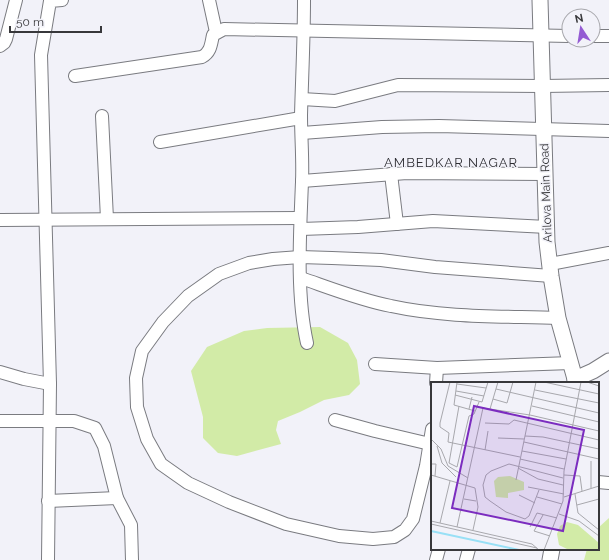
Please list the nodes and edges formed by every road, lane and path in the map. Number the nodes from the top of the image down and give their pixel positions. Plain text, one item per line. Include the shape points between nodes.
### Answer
1 (16, 0) edge
2 (62, 0) edge
3 (209, 0) edge
4 (304, 0) edge
5 (540, 0) edge
6 (5, 24) edge
7 (304, 30) junction
8 (216, 32) junction
9 (541, 36) junction
10 (561, 36) edge
11 (0, 46) edge
12 (75, 76) dead end
13 (543, 86) junction
14 (609, 86) edge
15 (302, 100) junction
16 (102, 116) dead end
17 (301, 118) junction
18 (544, 129) junction
19 (609, 131) edge
20 (302, 133) junction
21 (160, 142) dead end
22 (391, 174) junction
23 (545, 174) junction
24 (302, 181) junction
25 (107, 219) junction
26 (0, 220) edge
27 (45, 220) junction
28 (300, 223) junction
29 (397, 224) junction
30 (547, 227) junction
31 (609, 253) edge
32 (300, 257) junction
33 (550, 270) junction
34 (301, 278) junction
35 (558, 318) junction
36 (306, 343) dead end
37 (609, 361) edge
38 (571, 363) junction
39 (374, 364) dead end
40 (437, 368) junction
41 (0, 372) edge
42 (575, 381) edge
43 (436, 382) edge
44 (50, 384) junction
45 (335, 420) dead end
46 (0, 421) edge
47 (50, 421) junction
48 (431, 436) edge
49 (430, 444) junction
50 (599, 482) edge
51 (609, 483) edge
52 (426, 487) edge
53 (117, 498) junction
54 (48, 501) junction
55 (439, 550) edge
56 (469, 550) edge
57 (552, 550) edge
58 (48, 560) edge
59 (132, 560) edge
60 (436, 560) edge
61 (466, 560) edge
62 (550, 560) edge

1 - 6 street
2 - 27 street via 50,1 41,55
3 - 8 street
4 - 7 street
5 - 9 street, Arilova Main Road
6 - 11 street via 6,38
7 - 8 street via 224,29
7 - 9 street
7 - 15 street
8 - 12 street via 213,35 211,49 202,57
9 - 10 street
9 - 13 street, Arilova Main Road
13 - 14 street
13 - 15 street via 398,84 335,101
13 - 18 street, Arilova Main Road
15 - 17 street
16 - 25 street
17 - 20 street
17 - 21 street
18 - 19 street
18 - 20 street via 439,126
18 - 23 street, Arilova Main Road
20 - 24 street
22 - 23 street
22 - 24 street
22 - 29 street
23 - 30 street, Arilova Main Road
24 - 28 street
25 - 27 street
25 - 28 street
26 - 27 street
27 - 44 street
28 - 29 street via 358,227
28 - 32 street
29 - 30 street via 433,221
30 - 33 street, Arilova Main Road
31 - 33 street
32 - 33 street via 381,260 435,267
32 - 34 street
32 - 52 street via 248,263 219,274 188,296 163,322 142,351 136,378 137,407 147,439 161,464 188,483 286,524 338,536 373,539 394,536 405,530 413,519
33 - 35 street, Arilova Main Road
34 - 35 street via 390,306 417,311 455,315
34 - 36 street via 302,324
35 - 38 street, Arilova Main Road
37 - 42 street
38 - 40 street
38 - 42 street, Arilova Main Road
39 - 40 street
40 - 43 street
41 - 44 street
44 - 47 street
45 - 49 street
46 - 47 street
47 - 53 street via 74,421 95,428 104,446
47 - 54 street
48 - 49 street
49 - 52 street
50 - 51 street
53 - 54 street
53 - 59 street via 131,525
54 - 58 street
55 - 60 street
56 - 61 street
57 - 62 street

